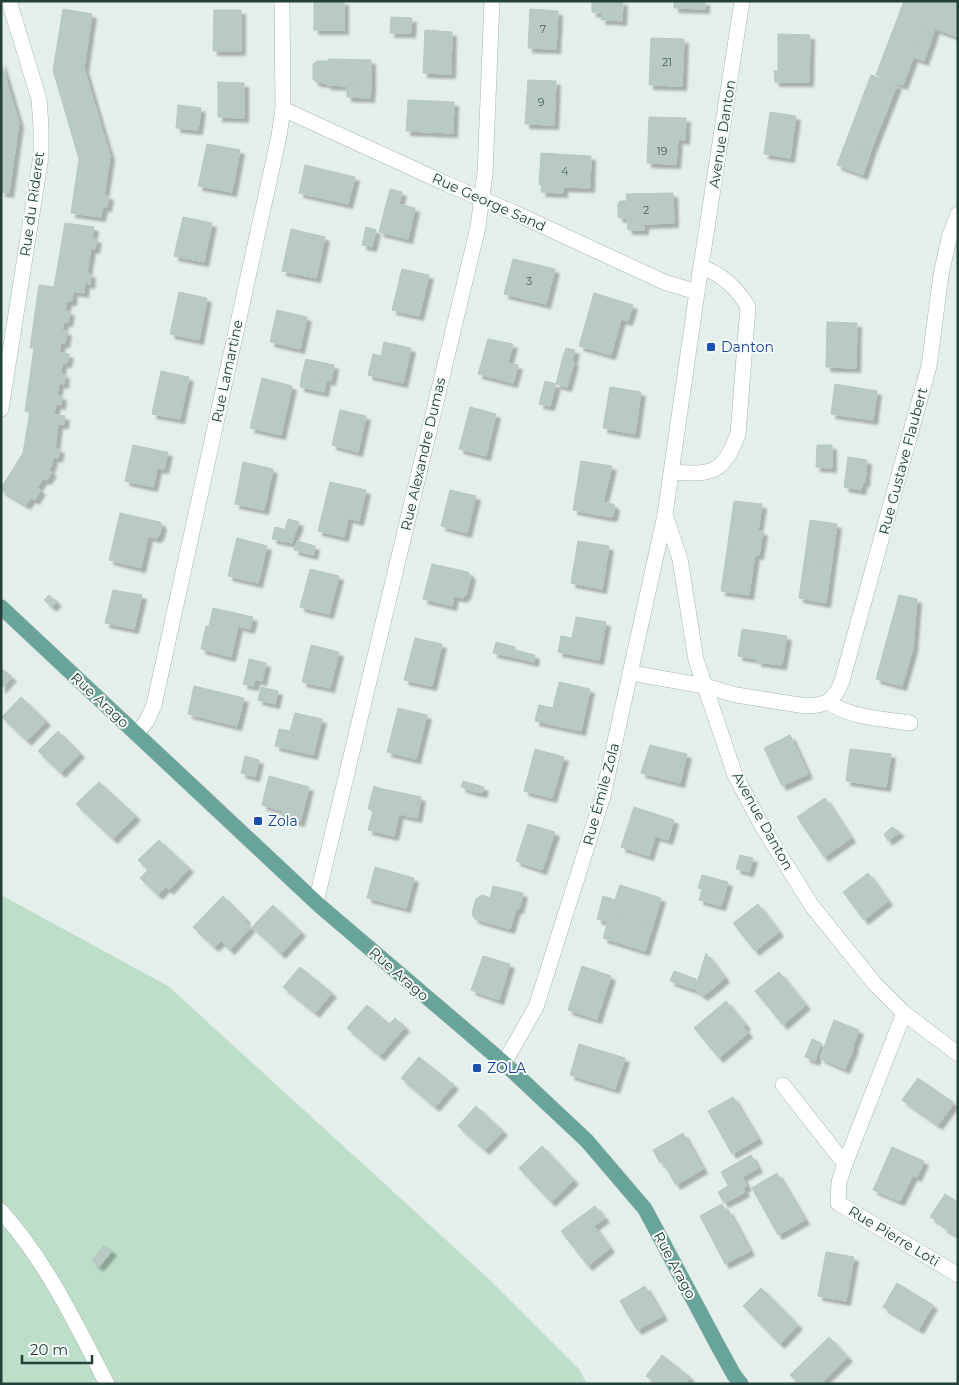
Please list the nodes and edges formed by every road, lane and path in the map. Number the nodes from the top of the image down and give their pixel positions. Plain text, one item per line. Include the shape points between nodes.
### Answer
1 (9, 1) edge
2 (282, 1) edge
3 (492, 1) edge
4 (742, 1) edge
5 (283, 109) junction
6 (482, 198) junction
7 (958, 214) edge
8 (701, 267) junction
9 (697, 292) junction
10 (1, 409) edge
11 (672, 472) junction
12 (665, 515) junction
13 (1, 607) edge
14 (631, 673) junction
15 (705, 686) junction
16 (828, 702) junction
17 (910, 724) dead end
18 (136, 734) junction
19 (316, 902) junction
20 (904, 1013) junction
21 (958, 1054) edge
22 (504, 1063) junction
23 (783, 1085) dead end
24 (845, 1164) junction
25 (1, 1211) edge
26 (958, 1275) edge
27 (107, 1384) edge
28 (741, 1384) edge

1 - 10 street, Rue du Rideret via 39,99 41,156
2 - 5 street, Rue Lamartine
3 - 6 street, Rue Alexandre Dumas
4 - 8 street, Avenue Danton
5 - 6 street, Rue George Sand
5 - 18 street, Rue Lamartine via 154,706
6 - 9 street, Rue George Sand via 664,282
6 - 19 street, Rue Alexandre Dumas
7 - 16 street, Rue Gustave Flaubert via 941,275 929,366 911,435 842,681
8 - 9 street, Avenue Danton
8 - 11 street via 722,276 748,307 738,434 732,451 713,471 700,474
9 - 11 street, Avenue Danton
11 - 12 street, Avenue Danton
12 - 14 street, Rue Émile Zola
12 - 15 street, Avenue Danton via 680,559 696,660
13 - 18 main road, Rue Arago
14 - 15 street
14 - 22 street, Rue Émile Zola via 603,796 536,1007
15 - 16 street via 736,695 806,706
15 - 20 street, Avenue Danton via 735,775 762,826 812,906 874,983
16 - 17 street via 838,709
18 - 19 main road, Rue Arago
19 - 22 main road, Rue Arago
20 - 21 street, Avenue Danton
20 - 24 street, Rue Pierre Loti
22 - 28 main road, Rue Arago via 587,1141 645,1209
23 - 24 street
24 - 26 street, Rue Pierre Loti via 839,1182 838,1203
25 - 27 street via 21,1232 65,1304

